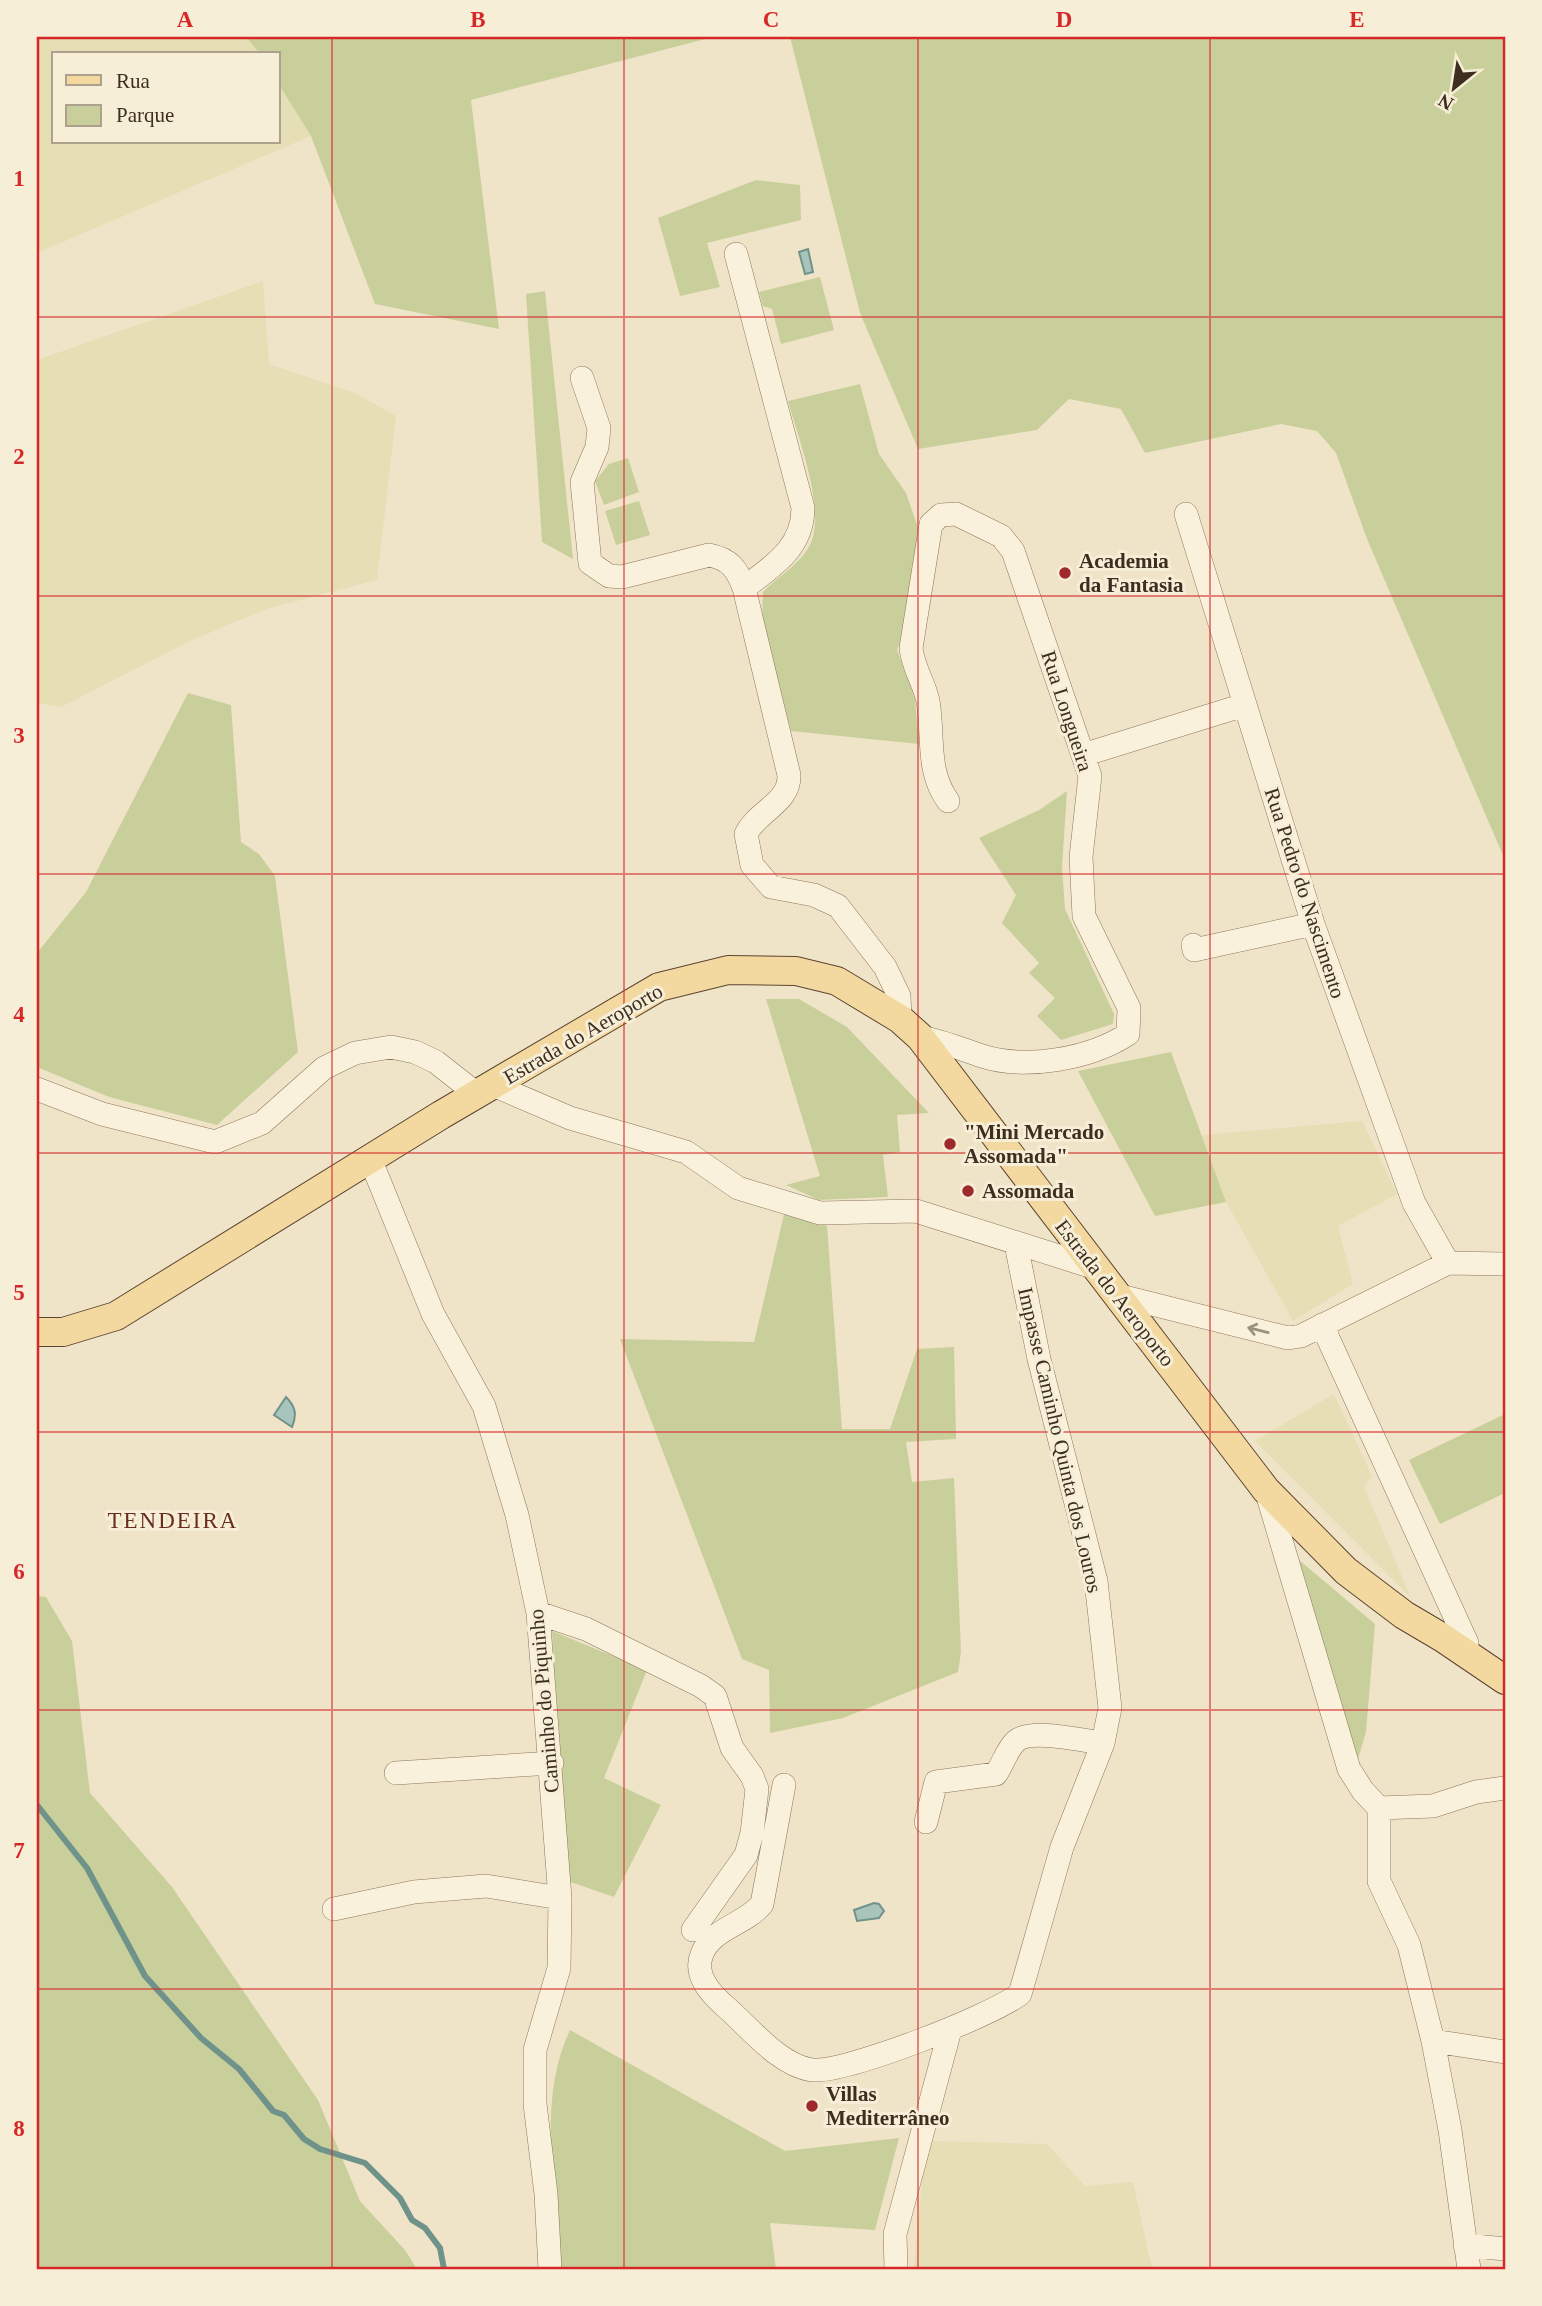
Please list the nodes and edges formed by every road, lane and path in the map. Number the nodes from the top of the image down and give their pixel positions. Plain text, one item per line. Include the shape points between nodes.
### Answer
1 (736, 254) dead end
2 (582, 378) dead end
3 (1186, 514) dead end
4 (744, 588) junction
5 (1244, 705) junction
6 (1083, 755) junction
7 (948, 802) dead end
8 (1314, 923) junction
9 (1193, 945) dead end
10 (910, 1028) junction
11 (37, 1089) edge
12 (485, 1090) junction
13 (371, 1161) junction
14 (1016, 1244) junction
15 (1448, 1262) junction
16 (1505, 1264) edge
17 (1096, 1268) junction
18 (1116, 1295) junction
19 (1322, 1325) junction
20 (37, 1332) edge
21 (1266, 1490) junction
22 (538, 1613) junction
23 (1455, 1640) junction
24 (1505, 1663) edge
25 (1505, 1680) edge
26 (1103, 1743) junction
27 (552, 1763) junction
28 (396, 1773) dead end
29 (1505, 1773) edge
30 (784, 1785) dead end
31 (1505, 1788) edge
32 (1476, 1792) junction
33 (1379, 1808) junction
34 (926, 1822) dead end
35 (560, 1898) junction
36 (334, 1909) dead end
37 (693, 1930) dead end
38 (950, 2030) junction
39 (1433, 2041) junction
40 (1505, 2052) edge
41 (1465, 2245) junction
42 (1505, 2249) edge
43 (550, 2269) edge
44 (896, 2269) edge
45 (1469, 2269) edge

1 - 4 street via 803,509 803,526 790,550
2 - 4 street via 599,428 597,447 582,482 590,563 609,576 622,577 709,555 722,557 733,565
3 - 5 street, Rua Pedro do Nascimento
4 - 10 street via 789,775 783,796 759,815 746,835 752,865 771,887 814,895 838,906 885,967
5 - 6 street
5 - 8 street, Rua Pedro do Nascimento
6 - 7 street, Rua Longueira via 1013,551 985,526 956,514 941,515 931,524 927,537 911,649 928,701 933,773
6 - 10 street, Rua Longueira via 1090,776 1081,857 1084,916 1129,1007 1128,1034 1084,1052 1017,1062 983,1056
8 - 9 street via 1194,950
8 - 15 street, Rua Pedro do Nascimento via 1414,1203
10 - 12 main road, Estrada do Aeroporto via 837,981 796,971 728,970 659,987
10 - 17 main road, Estrada do Aeroporto
11 - 12 street via 102,1114 215,1142 262,1123 324,1068 355,1053 391,1047 415,1052
12 - 13 main road, Estrada do Aeroporto
12 - 14 street via 686,1152 738,1188 820,1213 916,1211
13 - 20 main road, Estrada do Aeroporto via 116,1316 62,1332
13 - 22 street, Caminho do Piquinho via 433,1314 484,1406 517,1515
14 - 17 street
14 - 26 street, Impasse Caminho Quinta dos Louros via 1039,1359 1096,1580 1110,1708
15 - 16 street
15 - 19 street
17 - 18 main road, Estrada do Aeroporto
19 -> 18 street via 1288,1338
18 - 21 main road, Estrada do Aeroporto
19 - 23 street
21 - 23 main road, Estrada do Aeroporto via 1346,1572 1404,1615
21 - 33 street via 1349,1769
22 - 27 street, Caminho do Piquinho
22 - 37 street via 586,1629 715,1696 732,1748 757,1789 746,1854
23 - 24 main road, Estrada do Aeroporto
23 - 25 main road, Estrada do Aeroporto
26 - 34 street via 1034,1734 1020,1737 996,1774 936,1782
26 - 38 street, Impasse Caminho Quinta dos Louros via 1062,1847 1020,1994
27 - 28 street
27 - 35 street, Caminho do Piquinho
29 - 32 street
30 - 38 street, Impasse Caminho Quinta dos Louros via 762,1904 753,1915 715,1937 701,1954 701,1976 711,1993 782,2056 811,2070 832,2068
31 - 32 street
32 - 33 street via 1433,1806
33 - 39 street via 1379,1881 1409,1945
35 - 36 street via 486,1886 414,1892
35 - 43 street, Caminho do Piquinho via 559,1968 535,2050 535,2104
38 - 44 street via 895,2234
39 - 40 street
39 - 41 street
41 - 42 street
41 - 45 street

